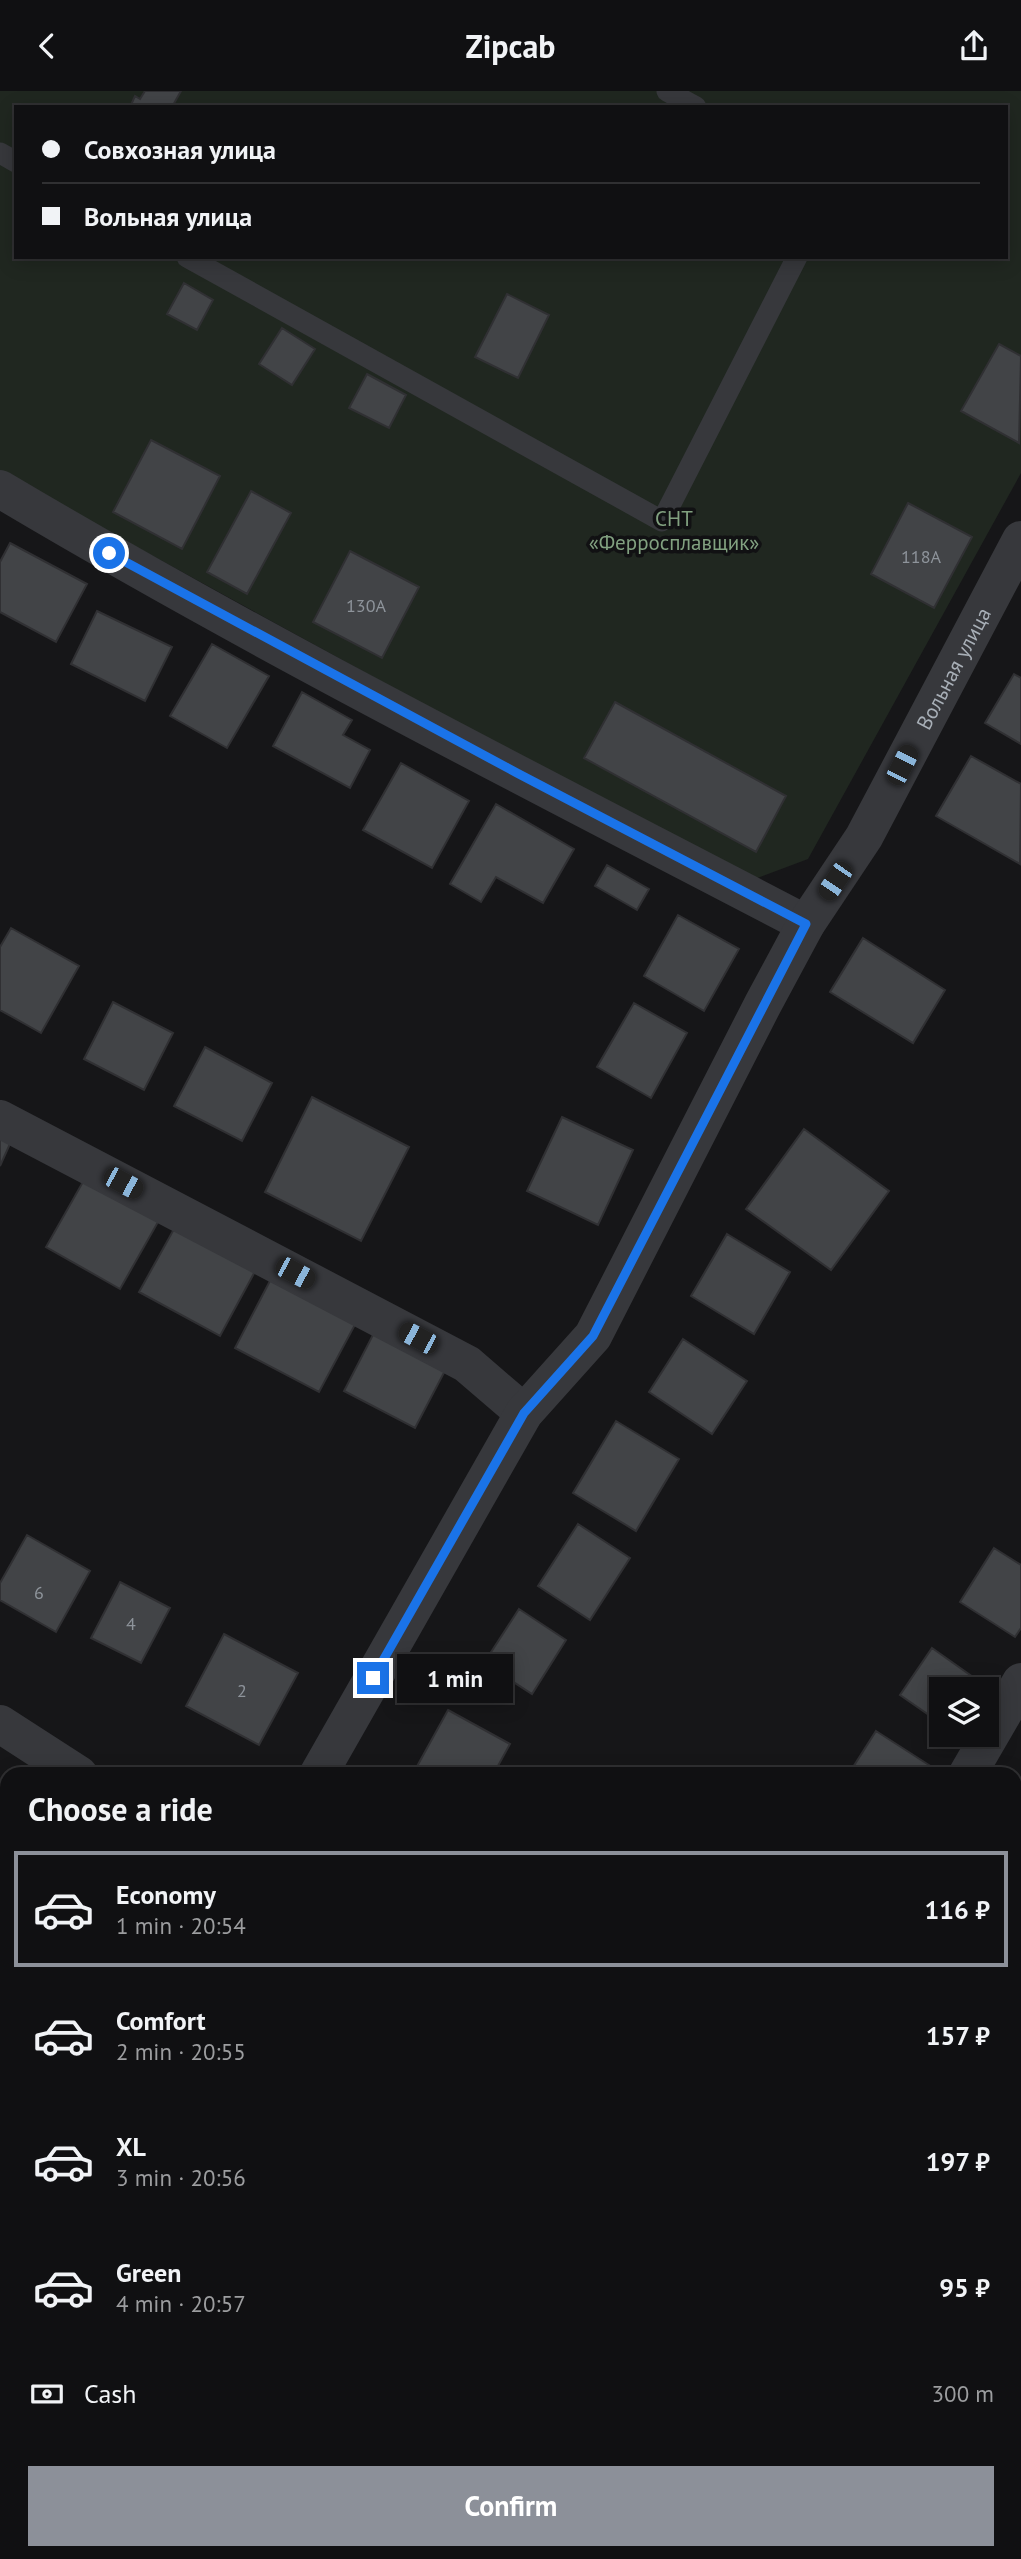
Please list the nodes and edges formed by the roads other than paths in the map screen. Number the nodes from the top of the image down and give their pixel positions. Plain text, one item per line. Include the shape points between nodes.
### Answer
1 (667, 91) edge
2 (692, 105) edge
3 (191, 259) edge
4 (796, 259) edge
5 (0, 489) edge
6 (1021, 540) edge
7 (806, 924) junction
8 (0, 1119) edge
9 (524, 1413) junction
10 (1021, 1682) edge
11 (0, 1724) edge
12 (67, 1767) edge
13 (323, 1767) edge
14 (972, 1767) edge

1 - 2 lane
3 - 4 lane via 662,521
5 - 7 street via 85,540
6 - 7 street, Вольная улица via 864,837
7 - 9 street, Вольная улица via 593,1336
8 - 9 street via 467,1364
9 - 13 street, Вольная улица
10 - 14 street
11 - 12 street

